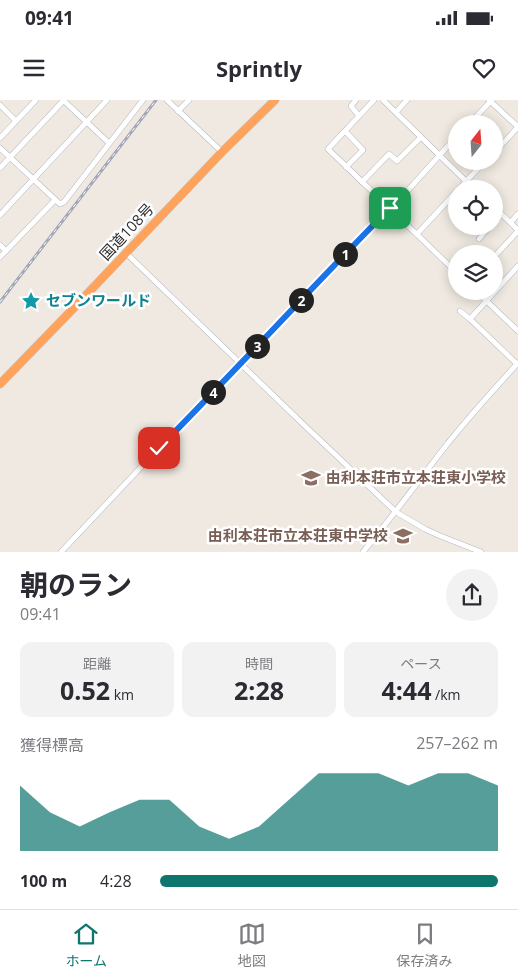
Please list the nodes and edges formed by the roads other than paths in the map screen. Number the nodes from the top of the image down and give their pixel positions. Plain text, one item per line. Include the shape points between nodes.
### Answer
1 (63, 100) edge
2 (107, 100) edge
3 (143, 100) edge
4 (167, 100) edge
5 (189, 100) edge
6 (275, 100) edge
7 (356, 100) edge
8 (374, 100) edge
9 (383, 100) edge
10 (407, 100) edge
11 (491, 100) edge
12 (32, 101) edge
13 (0, 105) edge
14 (178, 111) junction
15 (396, 112) junction
16 (477, 115) edge
17 (359, 116) junction
18 (16, 121) junction
19 (86, 122) junction
20 (518, 127) edge
21 (345, 132) junction
22 (421, 137) junction
23 (0, 138) edge
24 (109, 143) junction
25 (503, 143) edge
26 (448, 146) edge
27 (0, 148) edge
28 (222, 152) junction
29 (440, 155) junction
30 (10, 157) junction
31 (346, 167) junction
32 (0, 168) edge
33 (477, 170) edge
34 (33, 179) junction
35 (464, 180) edge
36 (468, 180) edge
37 (362, 182) junction
38 (56, 200) junction
39 (448, 201) edge
40 (390, 208) junction
41 (518, 214) edge
42 (0, 215) edge
43 (503, 216) edge
44 (511, 222) junction
45 (518, 230) edge
46 (417, 234) junction
47 (482, 235) edge
48 (479, 238) dead end
49 (0, 245) edge
50 (503, 247) edge
51 (6, 251) junction
52 (126, 253) junction
53 (0, 257) edge
54 (448, 264) edge
55 (518, 266) edge
56 (486, 301) junction
57 (460, 311) dead end
58 (470, 319) junction
59 (518, 331) edge
60 (517, 363) edge
61 (241, 364) junction
62 (0, 384) edge
63 (396, 512) junction
64 (61, 552) edge
65 (364, 552) edge
66 (481, 552) edge

1 - 19 street
1 - 30 street
2 - 19 street
3 - 24 street
4 - 14 street
5 - 14 street
6 - 28 highway, 国道108号
7 - 17 street via 351,106
8 - 17 street
9 - 15 street
10 - 15 street
11 - 16 street
11 - 20 street
12 - 18 street
13 - 18 street
14 - 28 street
15 - 22 street
17 - 21 street
18 - 23 street
19 - 24 street
19 - 34 street
20 - 25 street
21 - 31 street via 328,149
21 - 31 street via 363,150
22 - 29 street
22 - 37 street via 397,161 388,154
24 - 38 street via 64,202 60,204
26 - 29 street
27 - 30 street
28 - 52 highway, 国道108号
29 - 35 street
29 - 40 street
30 - 32 street
30 - 34 street
31 - 37 street
33 - 36 street
34 - 38 street
34 - 42 street
37 - 40 street
38 - 51 street
39 - 46 street
40 - 46 street
40 - 61 street
41 - 44 street
43 - 44 street
44 - 45 street
45 - 50 street
46 - 54 street
47 - 48 street
49 - 51 street
51 - 53 street
52 - 61 street
52 - 62 highway, 国道108号
55 - 56 street
56 - 58 street
56 - 59 street
57 - 58 street
58 - 60 street
60 - 63 street via 447,445
61 - 63 street
61 - 64 street
63 - 65 street
63 - 66 street via 425,529

